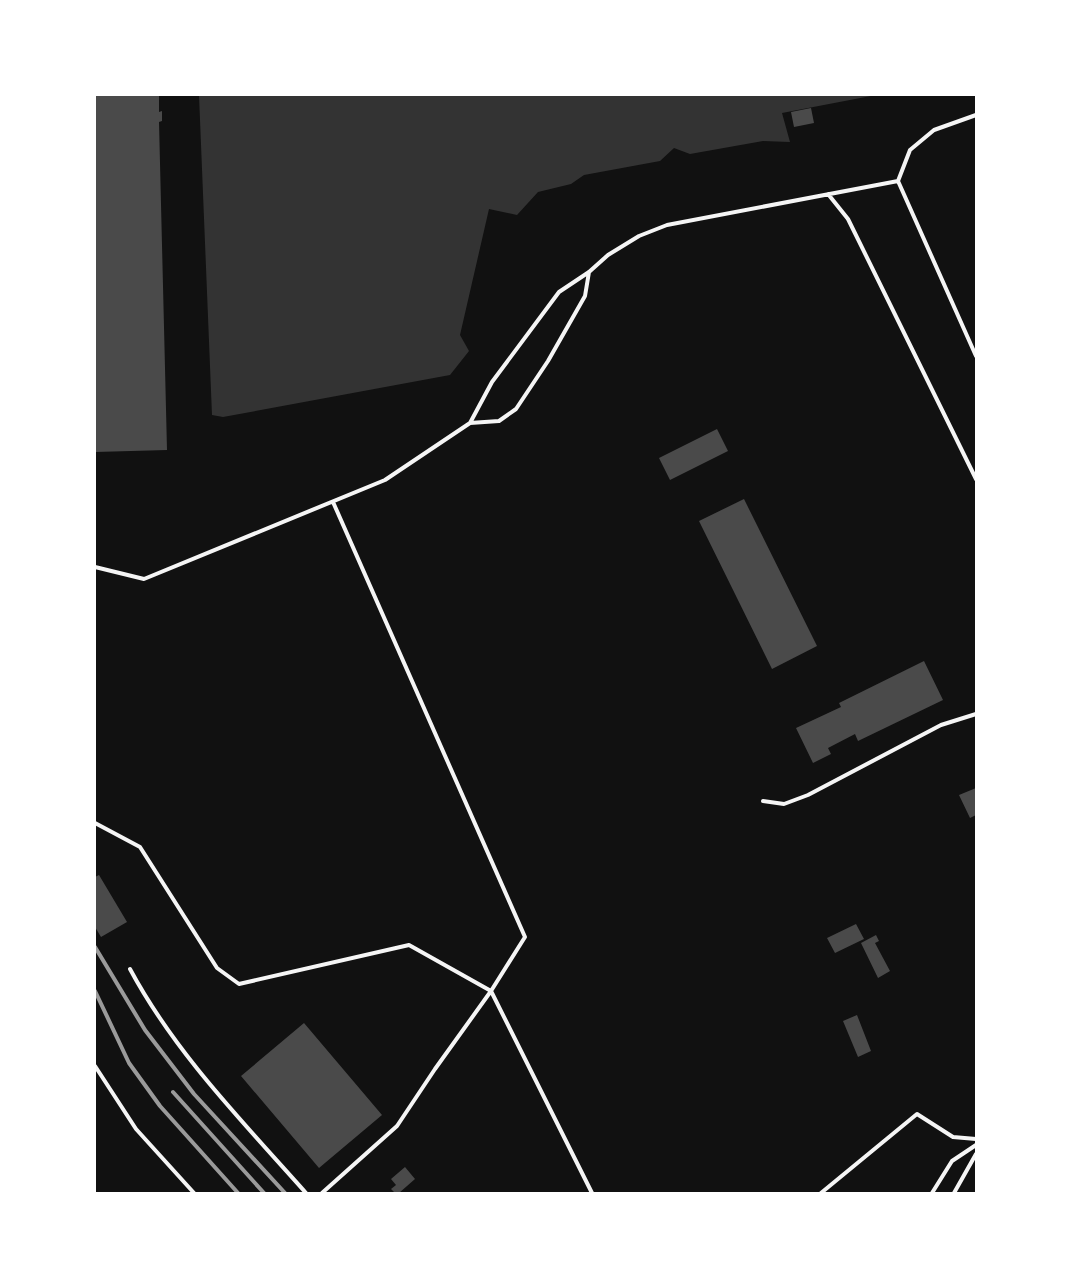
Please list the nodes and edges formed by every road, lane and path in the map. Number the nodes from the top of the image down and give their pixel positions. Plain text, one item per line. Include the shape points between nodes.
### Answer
1 (976, 115) edge
2 (898, 181) junction
3 (828, 194) junction
4 (589, 272) junction
5 (976, 356) edge
6 (470, 423) junction
7 (976, 479) edge
8 (333, 502) junction
9 (95, 567) edge
10 (976, 714) edge
11 (763, 801) dead end
12 (95, 823) edge
13 (130, 969) dead end
14 (491, 991) junction
15 (95, 1066) edge
16 (976, 1139) edge
17 (976, 1145) edge
18 (976, 1154) edge
19 (194, 1193) edge
20 (306, 1193) edge
21 (322, 1193) edge
22 (592, 1193) edge
23 (821, 1193) edge
24 (932, 1193) edge
25 (954, 1193) edge

1 - 2 lane via 934,130 910,150
2 - 3 lane
2 - 5 lane
3 - 4 lane via 667,225 631,241
3 - 7 lane via 848,219
4 - 6 lane via 560,292 492,382
4 - 6 lane via 585,296 516,409 499,421
6 - 8 lane via 385,480
8 - 9 lane via 144,579
8 - 14 lane via 525,937
10 - 11 lane via 940,725 808,795 784,804
12 - 14 lane via 140,847 217,968 239,984 409,945
13 - 20 lane via 158,1015 210,1086
14 - 21 lane via 397,1126
14 - 22 lane
15 - 19 lane via 136,1129
16 - 23 lane via 952,1137 917,1114
17 - 24 lane via 952,1161
18 - 25 lane

